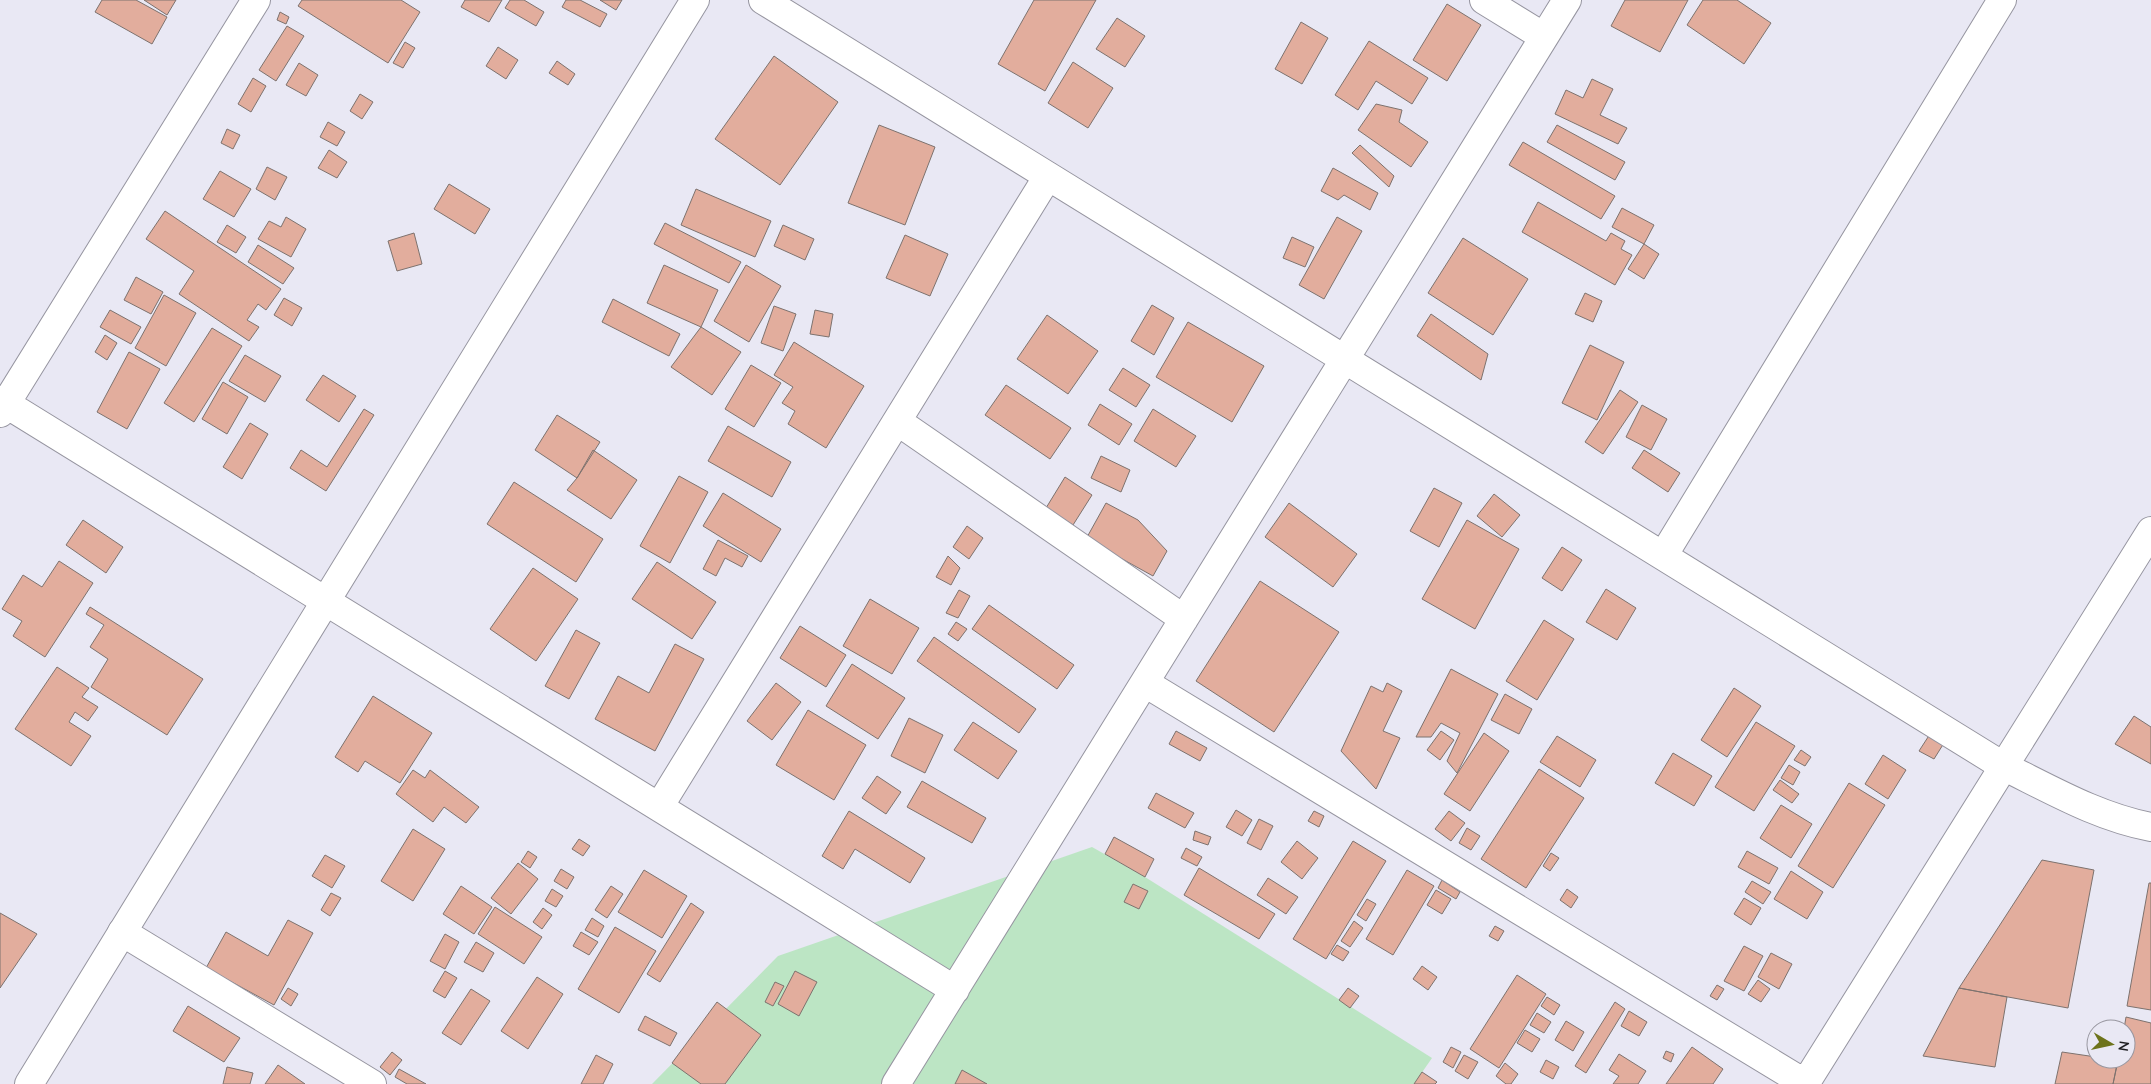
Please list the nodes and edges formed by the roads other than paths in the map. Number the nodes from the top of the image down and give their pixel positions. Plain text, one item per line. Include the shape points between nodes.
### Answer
1 (256, 0) edge
2 (695, 0) edge
3 (764, 0) edge
4 (1484, 0) edge
5 (1567, 0) edge
6 (2002, 0) edge
7 (1544, 37) junction
8 (1048, 176) junction
9 (1345, 360) junction
10 (2, 406) edge
11 (897, 421) junction
12 (2151, 531) edge
13 (1663, 556) junction
14 (326, 601) junction
15 (1184, 619) junction
16 (1145, 683) junction
17 (2004, 766) junction
18 (659, 807) junction
19 (2151, 827) edge
20 (122, 932) junction
21 (955, 990) junction
22 (29, 1084) edge
23 (372, 1084) edge
24 (896, 1084) edge
25 (1806, 1084) edge

1 - 10 street
2 - 14 street
3 - 8 street
4 - 7 street
5 - 7 street
6 - 13 street
7 - 9 street
8 - 9 street
8 - 11 street
9 - 13 street
9 - 15 street
10 - 14 street
11 - 15 street
11 - 18 street
12 - 17 street
13 - 17 street
14 - 18 street
14 - 20 street
15 - 16 street
16 - 21 street
16 - 25 street
17 - 19 street via 2098,812
17 - 25 street
18 - 21 street
20 - 22 street
20 - 23 street
21 - 24 street

